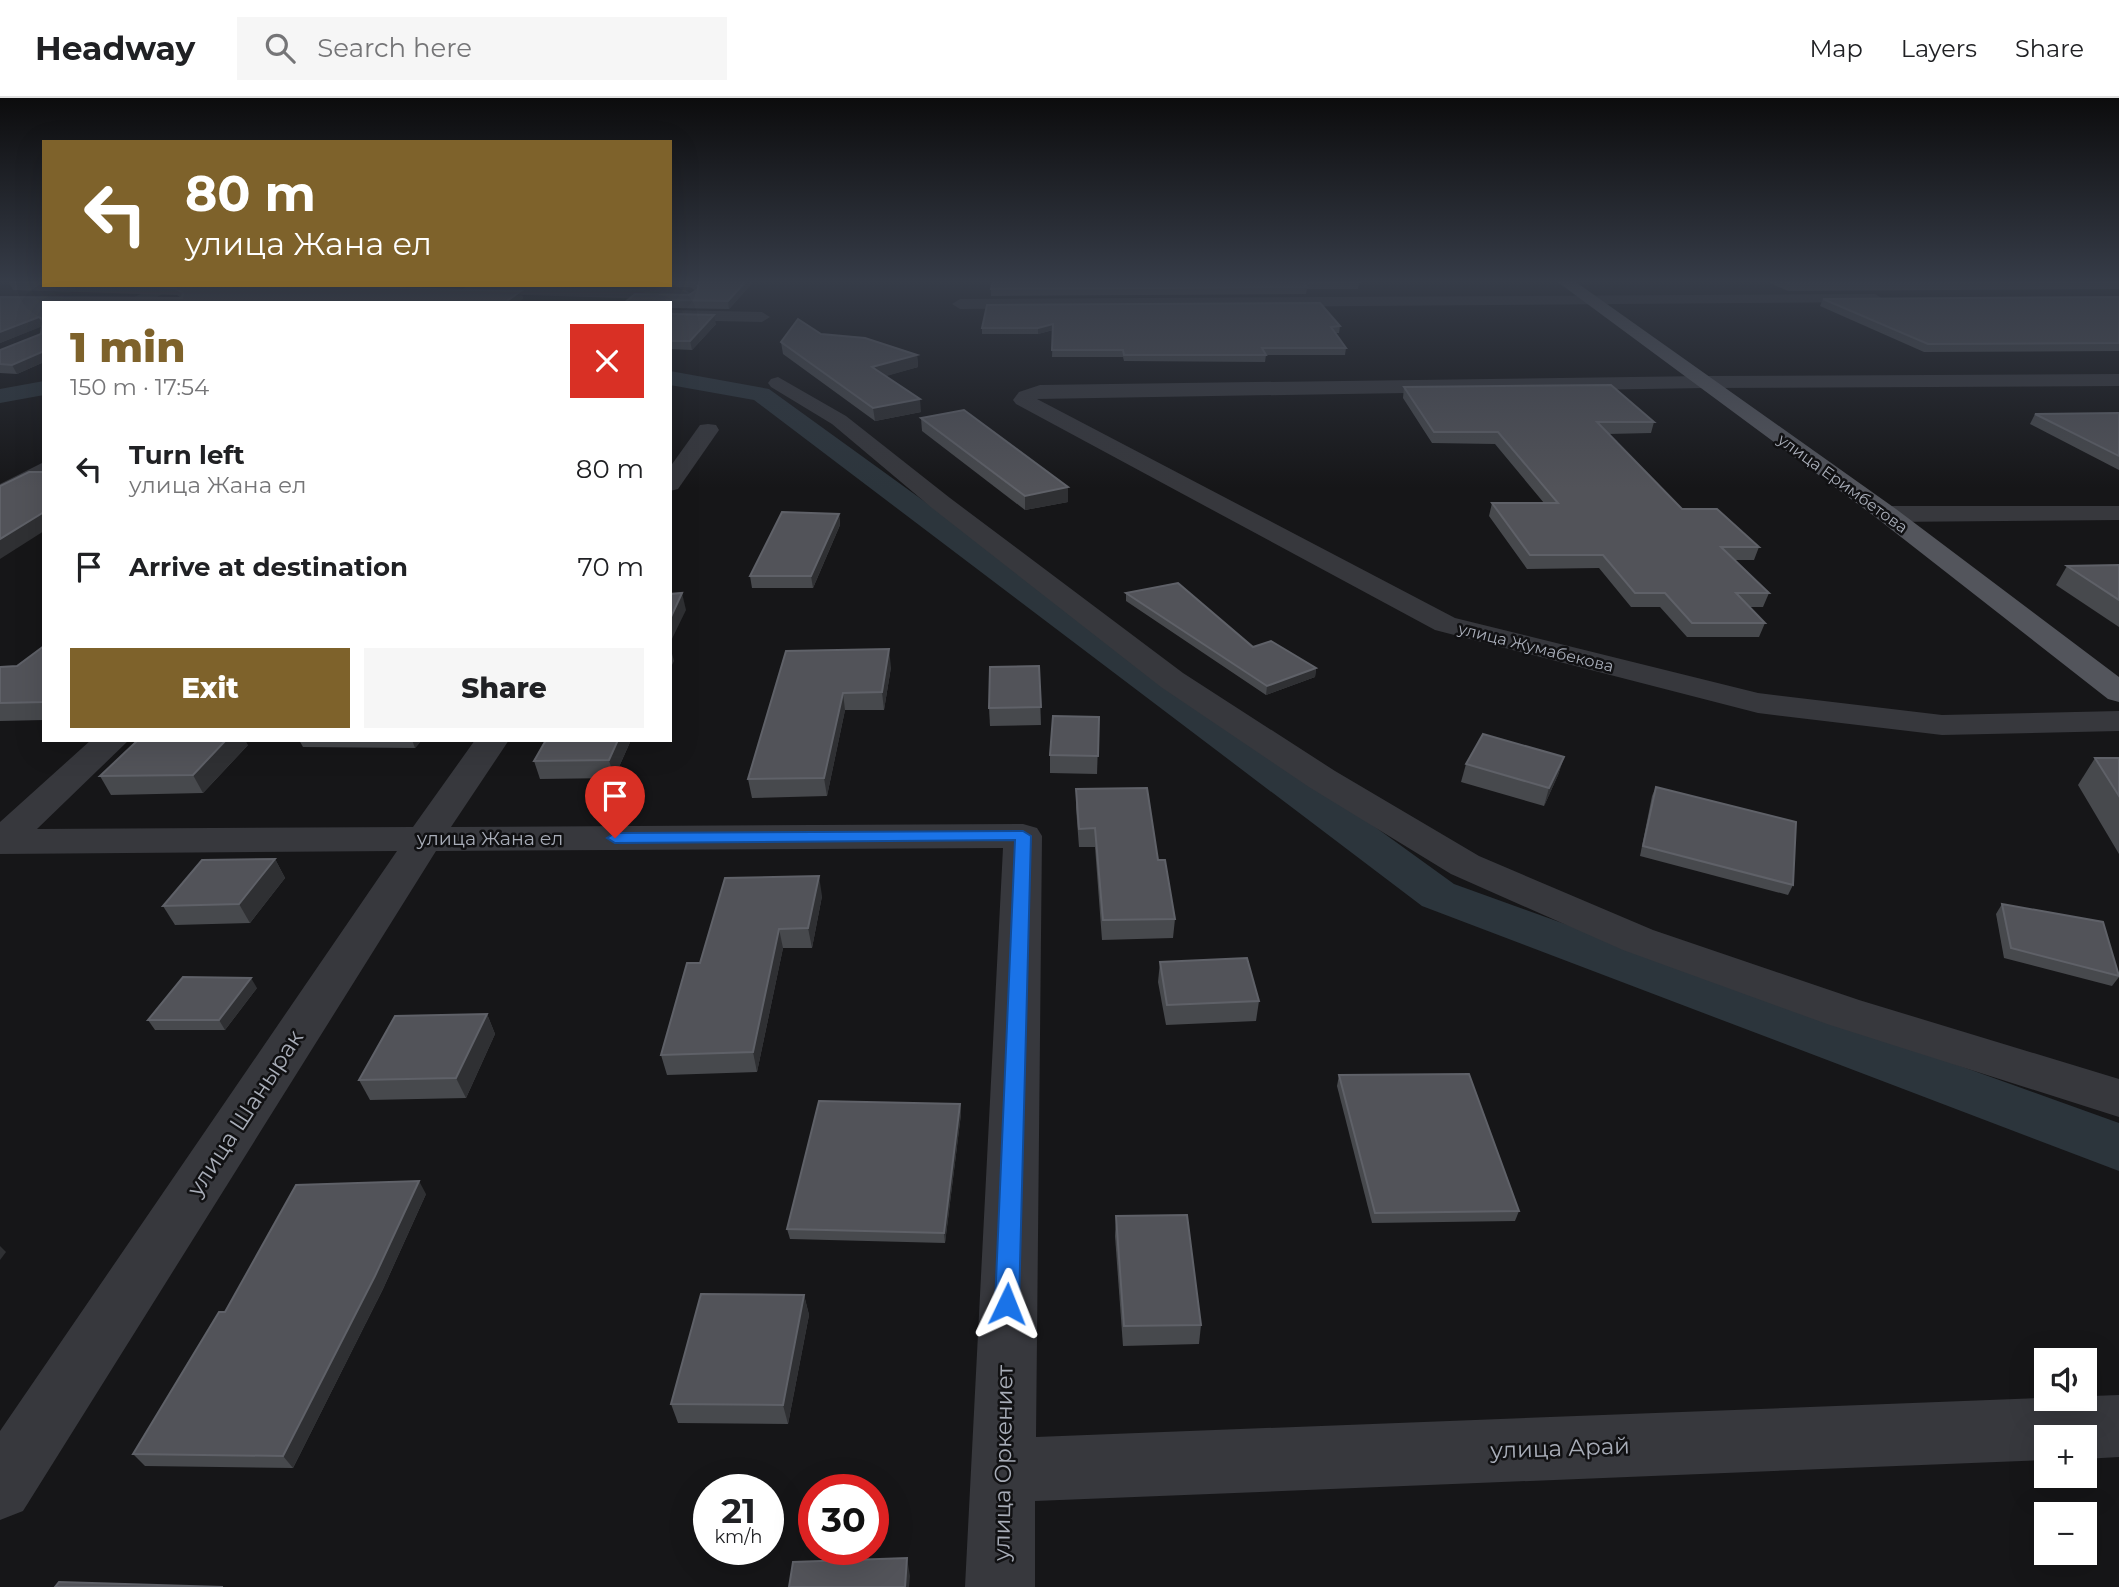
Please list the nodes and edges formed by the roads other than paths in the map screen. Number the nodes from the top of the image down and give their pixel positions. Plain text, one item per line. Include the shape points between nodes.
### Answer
1 (1660, 349) edge
2 (2119, 380) edge
3 (1704, 382) junction
4 (778, 383) dead end
5 (683, 429) dead end
6 (42, 470) edge
7 (672, 481) edge
8 (0, 494) edge
9 (2119, 513) edge
10 (1887, 514) junction
11 (2119, 692) edge
12 (2119, 721) edge
13 (110, 742) edge
14 (491, 742) edge
15 (1023, 836) joint
16 (424, 839) junction
17 (0, 842) edge
18 (2119, 1098) edge
19 (2119, 1426) edge
20 (1002, 1470) junction
21 (0, 1488) edge
22 (1000, 1587) edge

1 - 3 main road, улица Еримбетова
2 - 3 street
3 - 10 main road, улица Еримбетова
3 - 12 street, улица Жумабекова via 1050,383 1024,400 1444,624 1758,703 1942,725
4 - 18 street via 839,420 1172,680 1322,779 1465,864 1638,940 1843,1012
5 - 7 street via 708,430
6 - 8 street
9 - 10 street
10 - 11 main road, улица Еримбетова
13 - 17 street
14 - 16 street, улица Шанырак
15 - 16 street, улица Жана ел
15 - 20 street, улица Оркениет
16 - 17 street, улица Жана ел
16 - 21 street, улица Шанырак
19 - 20 street, улица Арай
20 - 22 street, улица Оркениет

